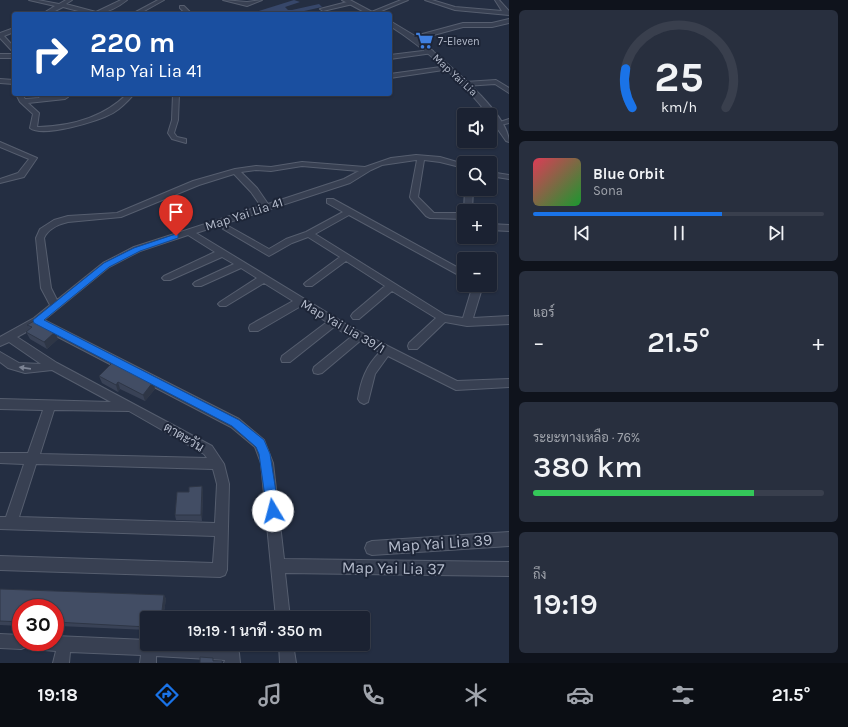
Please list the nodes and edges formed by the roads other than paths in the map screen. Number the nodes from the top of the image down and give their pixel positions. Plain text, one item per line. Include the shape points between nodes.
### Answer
1 (31, 0) edge
2 (70, 0) edge
3 (125, 0) edge
4 (162, 0) edge
5 (225, 0) edge
6 (260, 0) edge
7 (345, 0) edge
8 (406, 0) edge
9 (427, 0) edge
10 (497, 0) edge
11 (351, 3) junction
12 (247, 4) junction
13 (62, 6) junction
14 (182, 7) dead end
15 (257, 7) dead end
16 (324, 9) dead end
17 (48, 12) edge
18 (88, 12) edge
19 (101, 12) edge
20 (139, 12) edge
21 (187, 12) edge
22 (368, 12) edge
23 (377, 12) edge
24 (508, 13) edge
25 (509, 21) edge
26 (392, 24) edge
27 (12, 31) edge
28 (0, 35) edge
29 (414, 38) junction
30 (12, 49) edge
31 (431, 52) junction
32 (0, 56) edge
33 (12, 56) edge
34 (392, 57) edge
35 (448, 68) junction
36 (392, 76) edge
37 (0, 81) edge
38 (12, 82) edge
39 (465, 84) junction
40 (509, 91) edge
41 (43, 96) edge
42 (129, 96) edge
43 (176, 96) edge
44 (20, 97) edge
45 (65, 97) dead end
46 (40, 100) junction
47 (487, 108) edge
48 (509, 121) edge
49 (497, 124) joint
50 (509, 139) edge
51 (183, 141) dead end
52 (0, 144) edge
53 (421, 158) junction
54 (457, 164) edge
55 (367, 169) junction
56 (235, 171) junction
57 (497, 175) edge
58 (509, 177) edge
59 (0, 181) edge
60 (330, 201) dead end
61 (266, 207) junction
62 (349, 212) junction
63 (457, 216) edge
64 (497, 227) edge
65 (509, 228) edge
66 (228, 229) dead end
67 (189, 232) junction
68 (309, 234) junction
69 (222, 253) junction
70 (345, 258) junction
71 (240, 265) junction
72 (457, 271) edge
73 (167, 278) dead end
74 (263, 279) junction
75 (198, 284) dead end
76 (309, 284) dead end
77 (392, 286) junction
78 (476, 292) edge
79 (300, 302) junction
80 (224, 304) dead end
81 (55, 305) junction
82 (356, 316) dead end
83 (443, 318) junction
84 (37, 320) junction
85 (509, 320) edge
86 (334, 322) junction
87 (467, 322) junction
88 (254, 328) dead end
89 (358, 337) junction
90 (4, 340) edge
91 (413, 346) dead end
92 (387, 351) junction
93 (0, 356) edge
94 (286, 359) dead end
95 (53, 366) junction
96 (318, 370) dead end
97 (509, 383) edge
98 (364, 399) dead end
99 (0, 404) edge
100 (50, 405) junction
101 (131, 407) junction
102 (0, 458) edge
103 (32, 458) junction
104 (218, 464) junction
105 (5, 523) edge
106 (222, 530) junction
107 (509, 538) edge
108 (372, 548) dead end
109 (0, 563) edge
110 (277, 566) junction
111 (509, 569) edge
112 (282, 611) edge
113 (0, 640) edge
114 (12, 641) edge
115 (64, 644) edge
116 (140, 647) edge
117 (63, 651) edge
118 (149, 651) edge
119 (204, 651) edge
120 (287, 651) edge
121 (61, 663) edge
122 (148, 663) edge
123 (232, 663) edge
124 (288, 663) edge

1 - 13 street
2 - 13 street
3 - 19 street
4 - 20 street
5 - 12 street
6 - 12 street
7 - 11 street
8 - 23 street
9 - 24 street
10 - 24 street
11 - 16 street
11 - 22 street
12 - 15 street
13 - 17 street
13 - 18 street
14 - 21 street
25 - 29 street via 492,25 458,26
26 - 29 street, Map Yai Lia
27 - 28 street
28 - 30 street
29 - 31 street, Map Yai Lia
31 - 34 street
31 - 35 street, Map Yai Lia
32 - 33 street
35 - 36 street
35 - 39 street, Map Yai Lia
37 - 38 street
39 - 40 street via 496,82
39 - 47 street, Map Yai Lia
41 - 46 street
42 - 44 street via 106,114 54,128 40,129 33,128 36,113
43 - 51 street via 175,120 171,133 174,138
44 - 46 street
45 - 46 street
48 - 49 street
49 - 50 street, Map Yai Lia
52 - 59 street via 33,158 21,175
53 - 54 street, Map Yai Lia 41
53 - 55 street, Map Yai Lia 41 via 391,161
53 - 63 street via 414,197 428,214
55 - 56 street via 302,164
55 - 61 street, Map Yai Lia 41 via 347,181
56 - 61 street
56 - 81 street via 196,183 118,215 68,219 43,231 40,238 46,288
57 - 58 street
60 - 62 street
61 - 67 street, Map Yai Lia 41
62 - 68 street
62 - 72 street
64 - 65 street
66 - 68 street via 269,253 289,241
67 - 69 street, Map Yai Lia 39/1
67 - 81 street, Map Yai Lia 41 via 137,249 106,265
68 - 70 street
69 - 71 street, Map Yai Lia 39/1
69 - 73 street
70 - 76 street
70 - 77 street
71 - 74 street, Map Yai Lia 39/1
71 - 75 street
74 - 79 street, Map Yai Lia 39/1
74 - 80 street
77 - 82 street
77 - 83 street
78 - 87 street
79 - 86 street, Map Yai Lia 39/1
79 - 88 street
81 - 84 street, Map Yai Lia 41
83 - 87 street
83 - 91 street
84 - 90 street, Map Yai Lia 41
84 - 110 street via 235,423 260,444 267,463
85 - 87 street
86 - 89 street, Map Yai Lia 39/1
86 - 94 street
89 - 92 street, Map Yai Lia 39/1
89 - 96 street
90 - 95 street, ตาตะวัน
92 - 97 street, Map Yai Lia 39/1 via 456,386
92 - 98 street via 371,368
95 -> 93 street via 22,369
95 - 101 street, ตาตะวัน
99 - 100 street
100 - 101 street
100 - 103 street
101 - 104 street, ตาตะวัน via 208,450
102 - 103 street
103 - 104 street
103 - 105 street
104 - 106 street, ตาตะวัน via 223,484
105 - 106 street
106 - 109 street, ตาตะวัน via 220,570
107 - 108 street, Map Yai Lia 39
110 - 111 street, Map Yai Lia 37
110 - 112 street
113 - 114 street
115 - 116 street
117 - 121 street
118 - 122 street
119 - 123 street via 232,653
120 - 124 street

